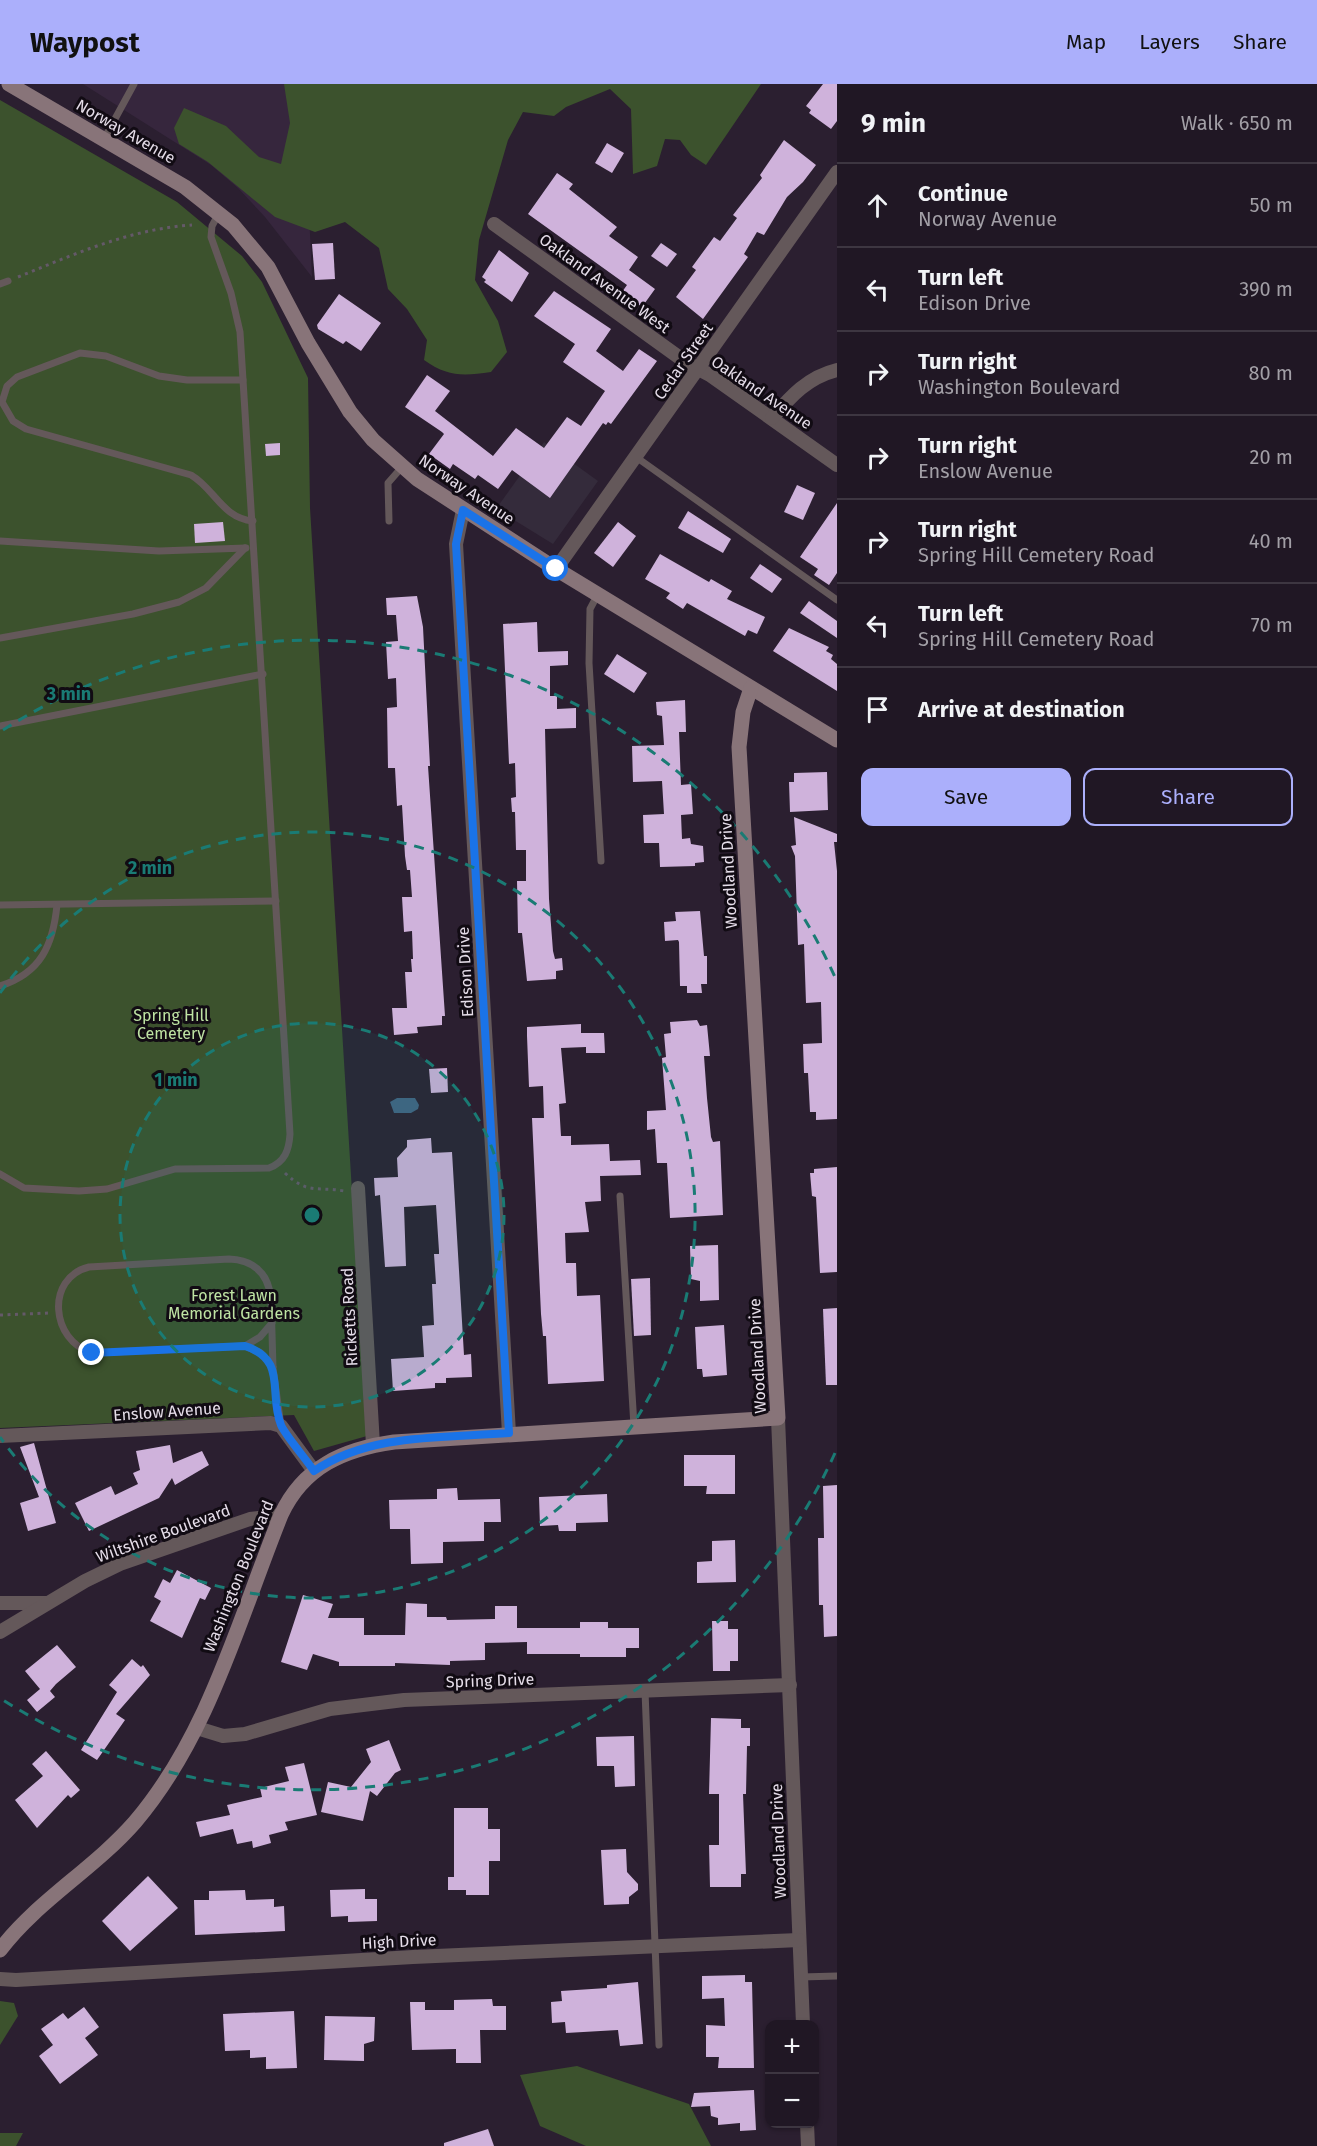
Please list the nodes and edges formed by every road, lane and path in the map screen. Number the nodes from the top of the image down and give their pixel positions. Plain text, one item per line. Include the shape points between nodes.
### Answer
1 (9, 84) edge
2 (134, 84) edge
3 (104, 139) junction
4 (837, 172) edge
5 (219, 213) junction
6 (494, 224) dead end
7 (192, 225) dead end
8 (8, 281) joint
9 (0, 284) edge
10 (697, 368) junction
11 (837, 370) edge
12 (243, 380) junction
13 (772, 418) junction
14 (636, 457) junction
15 (837, 465) edge
16 (402, 467) junction
17 (463, 510) junction
18 (253, 521) junction
19 (389, 521) dead end
20 (0, 541) edge
21 (245, 548) junction
22 (254, 548) junction
23 (556, 569) junction
24 (598, 594) junction
25 (837, 600) edge
26 (0, 638) edge
27 (263, 674) junction
28 (751, 688) junction
29 (0, 726) edge
30 (837, 740) edge
31 (601, 861) dead end
32 (276, 901) junction
33 (0, 905) edge
34 (57, 905) junction
35 (0, 986) edge
36 (277, 1165) junction
37 (0, 1174) edge
38 (358, 1192) joint
39 (620, 1196) dead end
40 (54, 1313) dead end
41 (0, 1315) edge
42 (272, 1323) junction
43 (245, 1346) junction
44 (273, 1368) junction
45 (778, 1418) junction
46 (281, 1426) junction
47 (634, 1426) junction
48 (509, 1433) junction
49 (0, 1436) edge
50 (373, 1445) junction
51 (314, 1471) junction
52 (281, 1515) junction
53 (0, 1603) edge
54 (48, 1603) junction
55 (0, 1632) edge
56 (790, 1685) junction
57 (645, 1690) junction
58 (196, 1728) junction
59 (6, 1932) edge
60 (799, 1940) junction
61 (655, 1945) junction
62 (0, 1950) edge
63 (837, 1976) edge
64 (801, 1977) junction
65 (0, 1979) edge
66 (803, 2020) edge
67 (659, 2045) dead end
68 (807, 2128) edge
69 (808, 2146) edge

1 - 3 street, Norway Avenue
2 - 3 lane
3 - 5 street, Norway Avenue via 185,187
4 - 10 street, Cedar Street
5 - 12 lane via 211,237 237,311
5 - 16 street, Norway Avenue via 268,267 324,372 350,411
6 - 10 street, Oakland Avenue West
7 - 8 path via 167,226 125,236
8 - 9 lane
10 - 13 street, Oakland Avenue
10 - 14 street, Cedar Street
11 - 13 street via 803,386
12 - 18 lane
12 - 18 lane via 173,379 106,356 80,353 17,377 7,386 2,402 12,421 26,429 191,475 208,486 230,514
13 - 15 street, Oakland Avenue
14 - 23 street, Cedar Street
14 - 25 lane
16 - 17 street, Norway Avenue
16 - 19 lane via 388,483
17 - 23 street, Norway Avenue
17 - 48 street, Edison Drive via 456,544
18 - 22 lane
20 - 21 lane via 159,551
21 - 22 lane
21 - 26 lane via 206,588 179,602
22 - 27 lane
23 - 24 street, Norway Avenue
24 - 28 street, Norway Avenue
24 - 31 lane via 590,609 589,663
27 - 29 lane
27 - 32 lane
28 - 30 street, Norway Avenue
28 - 45 street, Woodland Drive via 743,712 739,747
32 - 34 lane
32 - 36 lane via 291,1134 285,1156
33 - 34 lane
34 - 35 lane via 41,958 25,976
36 - 37 lane via 251,1170 175,1169 107,1189 79,1191 24,1188
36 - 38 path via 304,1188
38 - 50 street, Ricketts Road
39 - 47 lane
40 - 41 path
42 - 43 lane
42 - 43 lane via 267,1280 255,1265 239,1259 89,1267 72,1275 61,1292 63,1331 74,1346 92,1353
42 - 44 lane
43 - 44 lane via 261,1353
44 - 46 lane
45 - 47 street, Washington Boulevard
45 - 56 street, Woodland Drive
46 - 49 street, Enslow Avenue via 257,1422
46 - 51 street
47 - 48 street, Washington Boulevard
48 - 50 street, Washington Boulevard
50 - 51 street, Washington Boulevard via 341,1454
51 - 52 street, Washington Boulevard via 294,1491
52 - 54 street, Wiltshire Boulevard via 250,1519 130,1561
52 - 58 street, Washington Boulevard
53 - 54 street
54 - 55 street, Wiltshire Boulevard
56 - 57 street, Spring Drive
56 - 60 street, Woodland Drive
57 - 58 street, Spring Drive via 361,1704 245,1734 223,1736
57 - 61 lane
58 - 59 street, Washington Boulevard via 176,1765 129,1828 101,1858
59 - 62 street, Washington Boulevard
60 - 61 street, High Drive
60 - 64 street, Woodland Drive
61 - 65 street, High Drive
61 - 67 lane
63 - 64 lane
64 - 66 street, Woodland Drive
68 - 69 street

